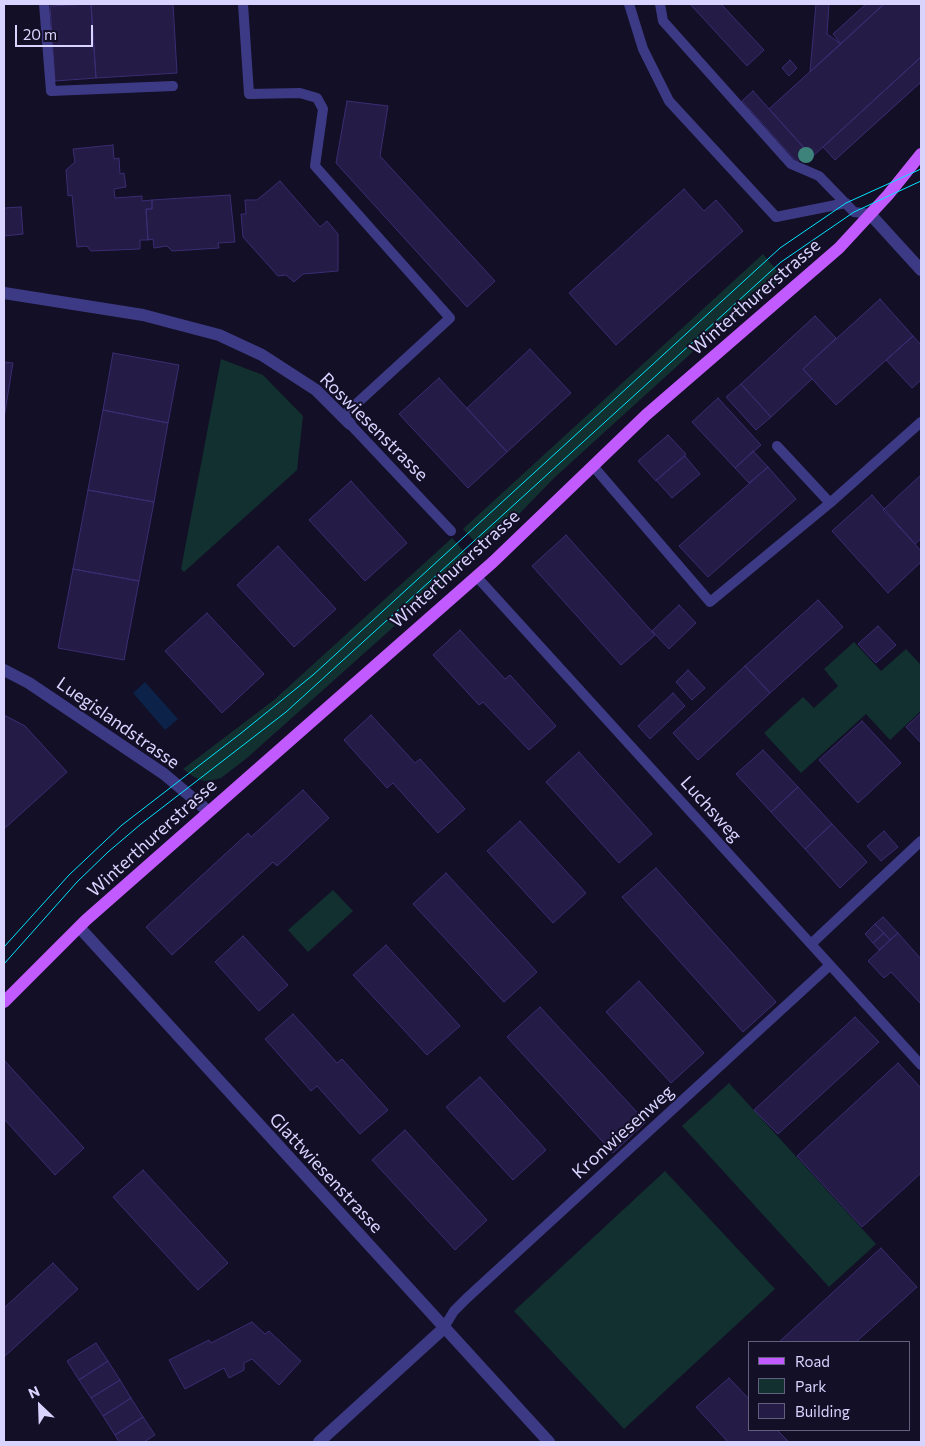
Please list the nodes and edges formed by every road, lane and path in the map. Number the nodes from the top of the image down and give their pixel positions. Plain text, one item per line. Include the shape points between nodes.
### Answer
1 (44, 4) edge
2 (243, 4) edge
3 (629, 4) edge
4 (660, 4) edge
5 (173, 86) dead end
6 (921, 154) edge
7 (846, 204) junction
8 (870, 214) junction
9 (921, 270) edge
10 (4, 293) edge
11 (346, 420) junction
12 (921, 422) edge
13 (777, 446) dead end
14 (592, 466) junction
15 (830, 503) junction
16 (452, 532) dead end
17 (476, 576) junction
18 (4, 670) edge
19 (208, 811) junction
20 (921, 841) edge
21 (78, 927) junction
22 (811, 944) junction
23 (830, 965) junction
24 (4, 1002) edge
25 (921, 1064) edge
26 (443, 1329) junction
27 (320, 1442) edge
28 (549, 1442) edge

1 - 5 lane via 51,91
2 - 11 lane via 250,94 300,93 317,98 322,109 315,166 450,318
3 - 7 lane via 643,49 669,102 776,217
4 - 7 lane via 663,21 790,164 819,176
6 - 8 main road, Winterthurerstrasse
7 - 8 lane via 854,212
8 - 9 street
8 - 14 main road, Winterthurerstrasse via 812,272 646,415
10 - 11 street, Roswiesenstrasse via 143,315 219,336 262,355 316,390
11 - 16 lane, Roswiesenstrasse
12 - 15 lane
13 - 15 lane
14 - 15 lane via 710,602
14 - 17 main road, Winterthurerstrasse
17 - 19 main road, Winterthurerstrasse
17 - 22 lane, Luchsweg
18 - 19 street, Luegislandstrasse via 29,683 164,774
19 - 21 main road, Winterthurerstrasse
20 - 22 lane
21 - 24 main road, Winterthurerstrasse
21 - 26 street, Glattwiesenstrasse
22 - 23 lane, Luchsweg
23 - 25 lane, Luchsweg
23 - 26 lane, Kronwiesenweg via 467,1298
26 - 27 street
26 - 28 street, Glattwiesenstrasse

